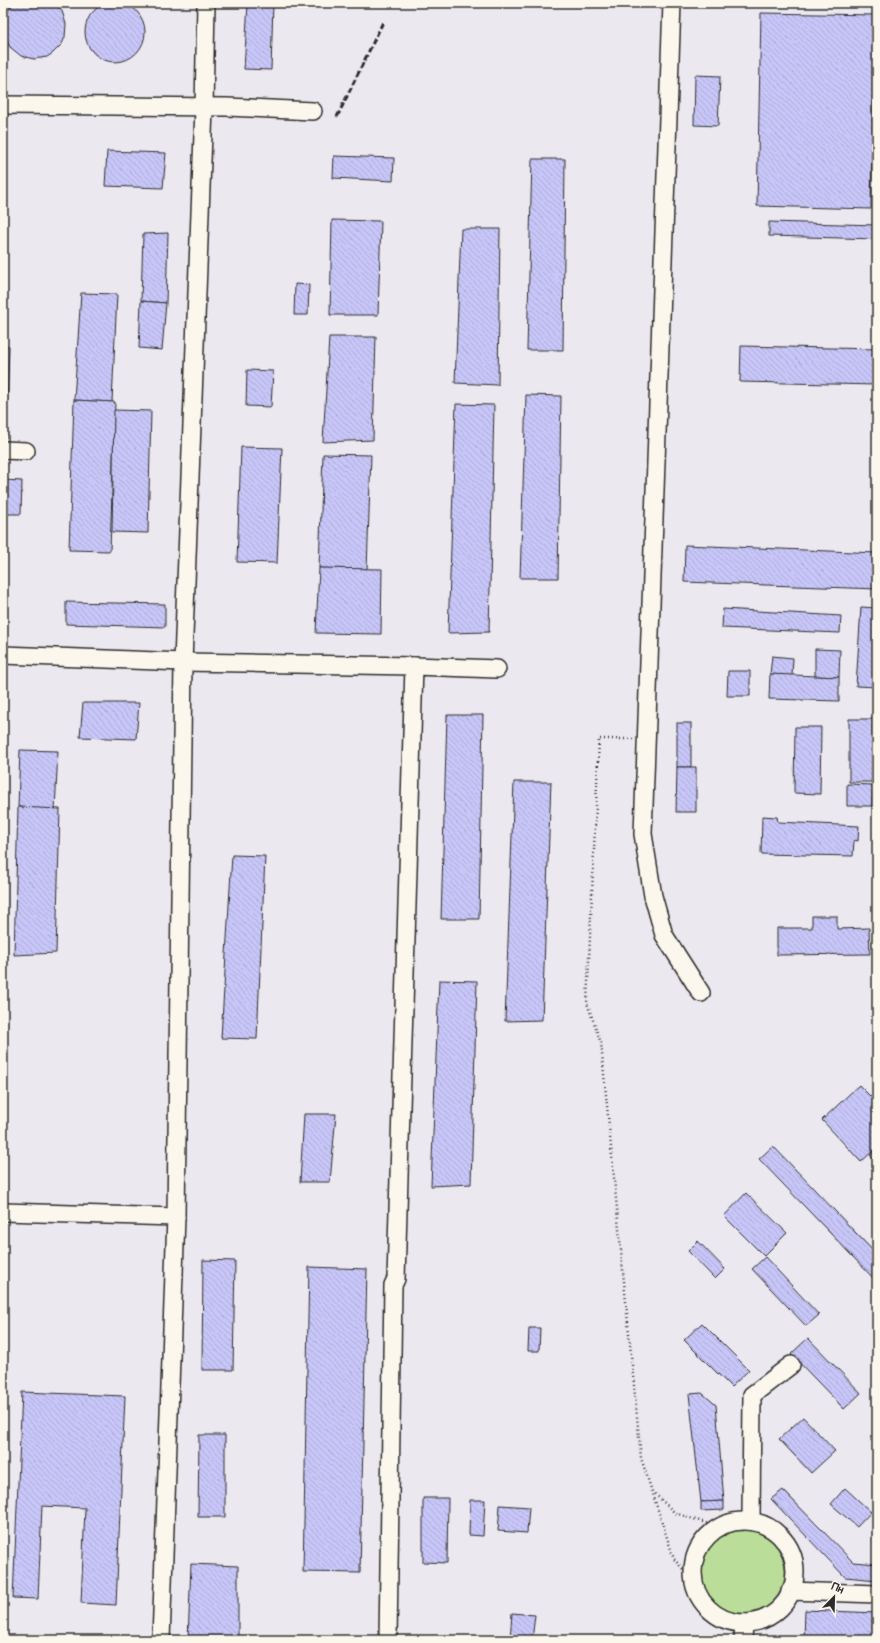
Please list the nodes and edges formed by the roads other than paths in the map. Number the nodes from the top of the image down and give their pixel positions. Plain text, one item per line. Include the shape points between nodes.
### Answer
1 (206, 3) edge
2 (672, 3) edge
3 (3, 105) edge
4 (204, 108) junction
5 (313, 111) dead end
6 (3, 450) edge
7 (26, 451) dead end
8 (3, 655) edge
9 (184, 662) junction
10 (414, 666) junction
11 (497, 669) dead end
12 (701, 993) dead end
13 (3, 1212) edge
14 (176, 1217) junction
15 (791, 1365) dead end
16 (751, 1521) junction
17 (790, 1591) junction
18 (877, 1594) edge
19 (736, 1621) junction
20 (161, 1640) edge
21 (388, 1640) edge
22 (743, 1640) edge

1 - 4 street
2 - 12 street via 643,834 653,896 664,935
3 - 4 street
4 - 5 street
4 - 9 street
6 - 7 street
8 - 9 street
9 - 10 street
9 - 14 street
10 - 11 street
10 - 21 street via 396,1272 393,1284
13 - 14 street
14 - 20 street
15 - 16 street via 752,1395
16 - 17 street via 768,1527 786,1544 792,1555 794,1568 794,1581
16 - 19 street via 733,1522 718,1527 701,1544 694,1560 693,1581 699,1596 709,1609
17 - 18 street
17 - 19 street via 782,1605 771,1615 759,1620
19 - 22 street

